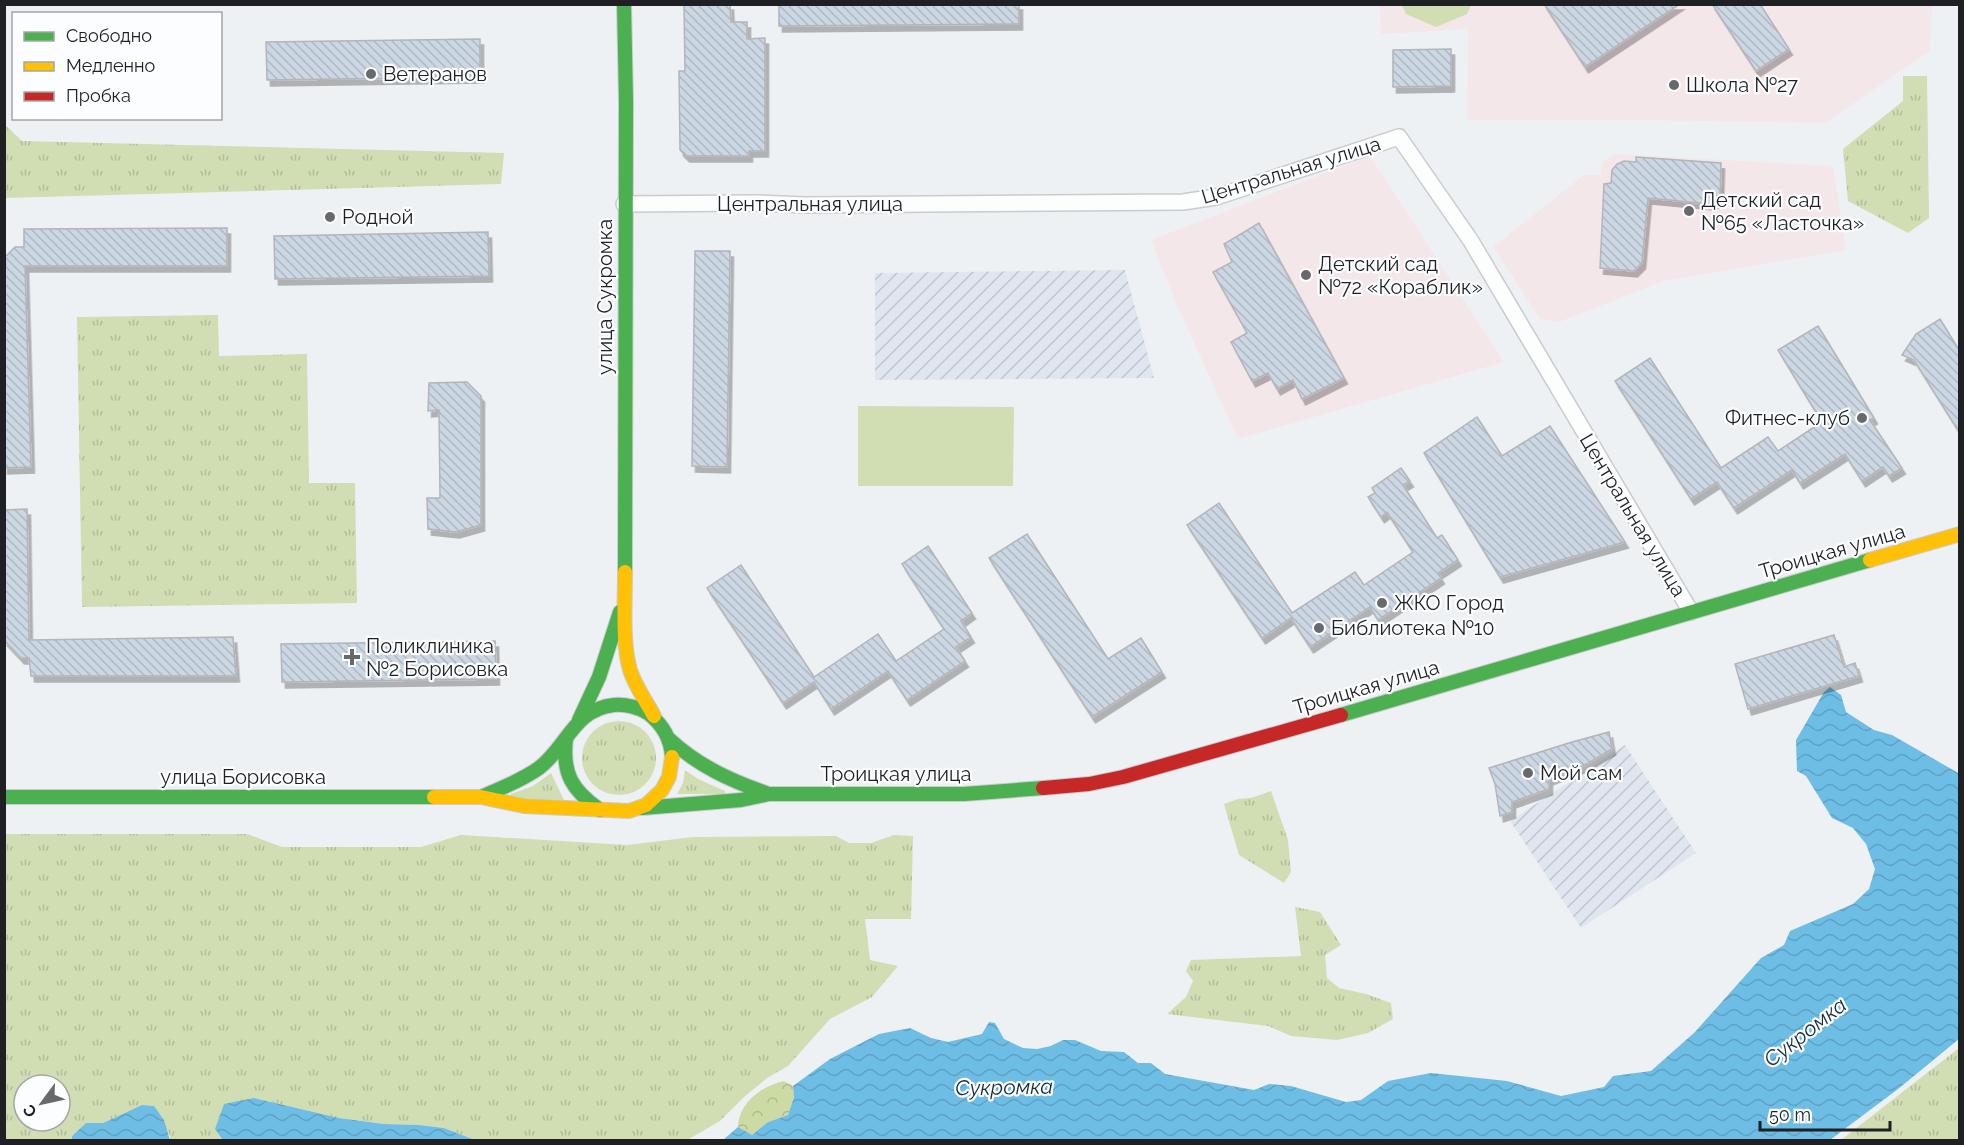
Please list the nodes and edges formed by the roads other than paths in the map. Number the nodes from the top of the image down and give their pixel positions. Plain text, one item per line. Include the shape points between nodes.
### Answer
1 (624, 4) edge
2 (624, 204) junction
3 (1959, 534) edge
4 (624, 589) junction
5 (1691, 612) junction
6 (654, 716) junction
7 (578, 720) junction
8 (668, 738) junction
9 (566, 739) junction
10 (769, 794) junction
11 (4, 797) edge
12 (481, 797) junction
13 (642, 807) junction
14 (600, 810) junction

1 - 2 street, улица Сукромка
2 - 4 street, улица Сукромка
2 - 5 street, Центральная улица via 1183,202 1216,196 1399,137 1471,241
3 - 5 street, Троицкая улица
4 - 6 street, улица Сукромка via 628,660
4 - 7 street, улица Сукромка via 599,677
5 - 10 street, Троицкая улица via 1213,752 1089,784 971,794
6 - 7 street via 627,705 611,705 599,707
6 - 8 street
7 - 9 street
8 - 10 street, Троицкая улица via 710,772
8 - 13 street via 672,749 670,774 659,793
9 - 12 street via 546,763 522,780
9 - 14 street via 570,782
10 - 13 street, Троицкая улица via 741,800
11 - 12 street, улица Борисовка
12 - 14 street via 528,807
13 - 14 street via 623,812

